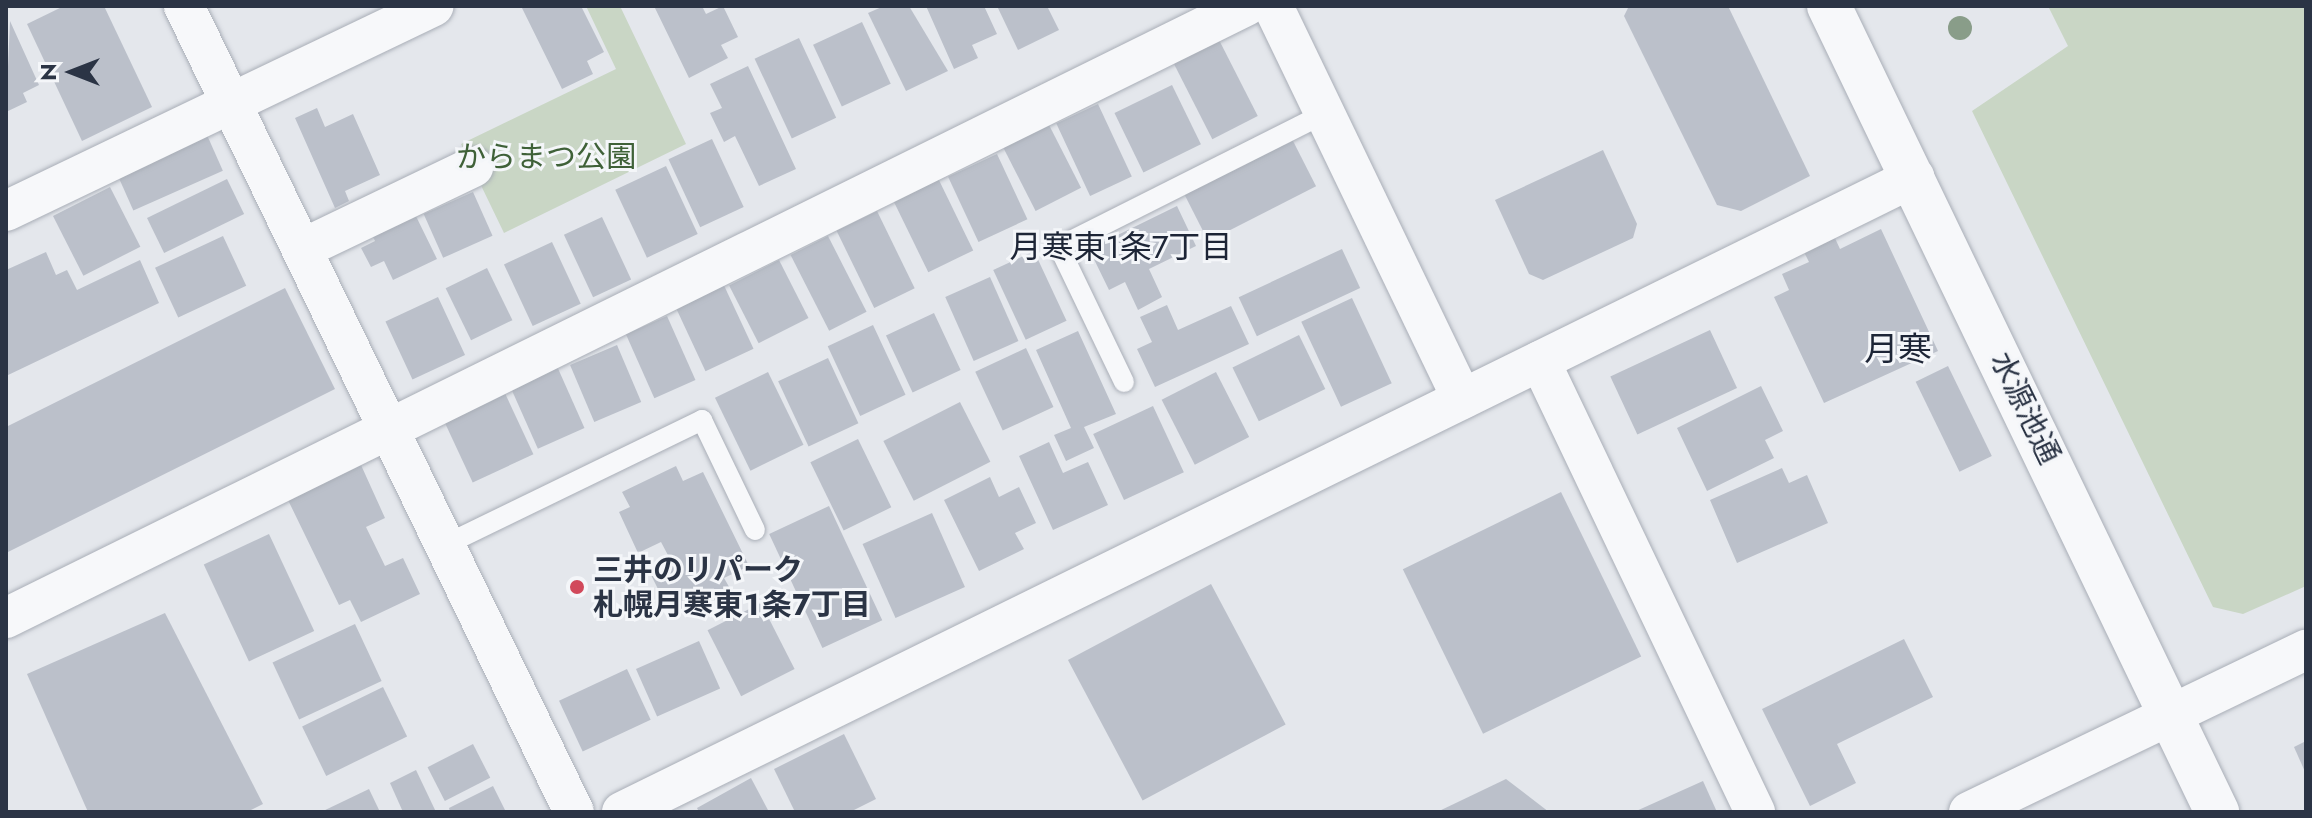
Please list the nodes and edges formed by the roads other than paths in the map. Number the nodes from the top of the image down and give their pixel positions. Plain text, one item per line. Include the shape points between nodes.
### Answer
1 (184, 6) edge
2 (433, 6) edge
3 (1246, 6) edge
4 (1273, 6) edge
5 (1829, 6) edge
6 (231, 104) junction
7 (1325, 113) junction
8 (473, 167) dead end
9 (1914, 177) junction
10 (6, 211) edge
11 (302, 249) junction
12 (1540, 361) junction
13 (1124, 382) dead end
14 (1462, 399) junction
15 (389, 430) junction
16 (755, 530) dead end
17 (445, 545) junction
18 (6, 618) edge
19 (2306, 650) edge
20 (2172, 711) junction
21 (574, 812) edge
22 (622, 812) edge
23 (1755, 812) edge
24 (1969, 812) edge
25 (2217, 812) edge

1 - 6 street
2 - 6 street
3 - 15 street
4 - 7 street
5 - 9 street, 水源池通
6 - 10 street
6 - 11 street
7 - 13 lane via 1059,247
7 - 14 street
8 - 11 street
9 - 12 street
9 - 20 street, 水源池通
11 - 15 street
12 - 14 street
12 - 23 street
14 - 22 street
15 - 17 street
15 - 18 street
16 - 17 lane via 702,420
17 - 21 street
19 - 20 street
20 - 24 street
20 - 25 street, 水源池通

